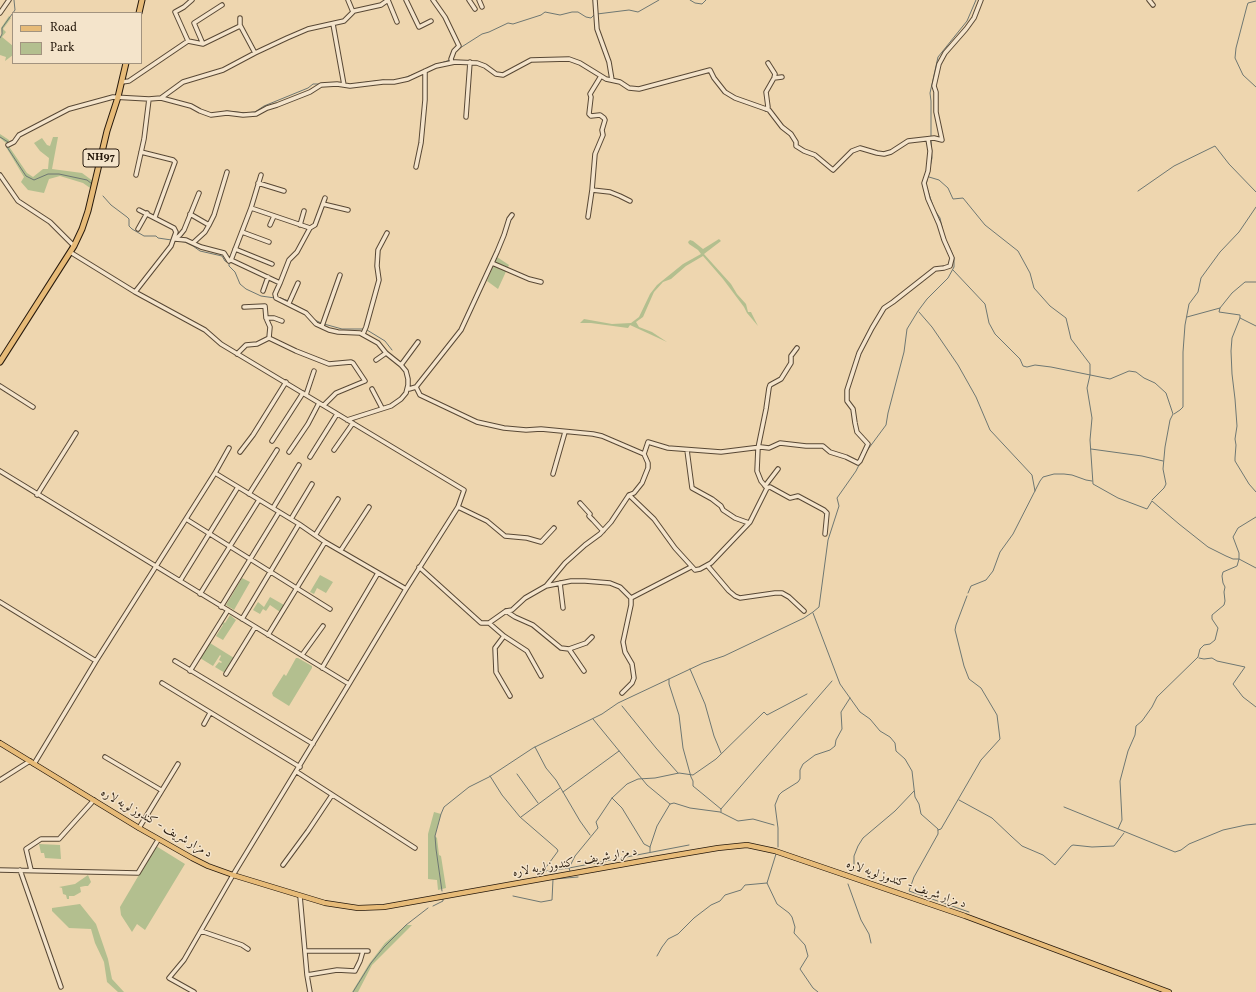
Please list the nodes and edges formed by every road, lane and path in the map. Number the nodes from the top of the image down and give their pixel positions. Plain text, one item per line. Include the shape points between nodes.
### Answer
1 (9, 0) edge
2 (142, 0) edge
3 (192, 0) edge
4 (348, 0) edge
5 (388, 0) edge
6 (406, 0) edge
7 (433, 0) edge
8 (469, 0) edge
9 (479, 0) edge
10 (595, 0) edge
11 (981, 0) edge
12 (1149, 0) edge
13 (0, 5) edge
14 (222, 5) dead end
15 (1153, 5) dead end
16 (482, 7) dead end
17 (475, 9) dead end
18 (1, 11) edge
19 (139, 12) edge
20 (353, 12) junction
21 (240, 18) dead end
22 (431, 20) dead end
23 (397, 22) dead end
24 (334, 24) junction
25 (240, 26) junction
26 (188, 41) junction
27 (203, 44) junction
28 (255, 53) junction
29 (452, 62) junction
30 (470, 62) junction
31 (768, 63) dead end
32 (126, 64) edge
33 (425, 71) junction
34 (601, 76) junction
35 (782, 77) dead end
36 (774, 78) junction
37 (612, 80) junction
38 (122, 82) junction
39 (344, 85) junction
40 (118, 97) junction
41 (161, 98) junction
42 (149, 99) junction
43 (766, 109) junction
44 (466, 117) dead end
45 (928, 139) junction
46 (8, 145) dead end
47 (141, 152) junction
48 (416, 167) dead end
49 (227, 172) dead end
50 (0, 175) edge
51 (136, 175) dead end
52 (261, 175) dead end
53 (258, 183) junction
54 (592, 190) junction
55 (284, 191) dead end
56 (198, 193) dead end
57 (325, 198) dead end
58 (630, 202) dead end
59 (323, 204) junction
60 (251, 208) junction
61 (139, 210) dead end
62 (348, 210) dead end
63 (304, 211) dead end
64 (147, 213) junction
65 (190, 214) junction
66 (512, 215) dead end
67 (274, 216) junction
68 (588, 217) dead end
69 (155, 218) junction
70 (209, 225) junction
71 (270, 225) dead end
72 (300, 225) junction
73 (310, 228) junction
74 (138, 229) dead end
75 (242, 232) junction
76 (386, 233) dead end
77 (175, 238) junction
78 (269, 242) dead end
79 (193, 243) junction
80 (74, 246) junction
81 (235, 249) junction
82 (70, 252) junction
83 (231, 260) junction
84 (492, 263) junction
85 (272, 264) dead end
86 (340, 276) dead end
87 (268, 277) junction
88 (541, 282) dead end
89 (280, 283) junction
90 (298, 284) dead end
91 (263, 291) dead end
92 (135, 292) junction
93 (289, 304) junction
94 (244, 307) dead end
95 (266, 318) junction
96 (282, 321) dead end
97 (322, 326) junction
98 (363, 334) junction
99 (268, 338) junction
100 (418, 342) dead end
101 (796, 348) dead end
102 (386, 353) junction
103 (237, 354) junction
104 (376, 360) dead end
105 (0, 362) edge
106 (401, 365) junction
107 (314, 371) dead end
108 (286, 382) junction
109 (408, 385) junction
110 (0, 386) edge
111 (416, 387) junction
112 (372, 389) dead end
113 (305, 394) junction
114 (320, 403) junction
115 (324, 405) junction
116 (33, 407) dead end
117 (382, 408) junction
118 (337, 414) junction
119 (348, 420) junction
120 (353, 423) junction
121 (565, 432) junction
122 (76, 433) dead end
123 (272, 441) dead end
124 (229, 448) dead end
125 (758, 448) junction
126 (276, 450) dead end
127 (334, 450) dead end
128 (687, 450) junction
129 (240, 452) dead end
130 (289, 452) dead end
131 (644, 454) junction
132 (310, 457) dead end
133 (299, 465) dead end
134 (778, 469) dead end
135 (0, 472) edge
136 (215, 473) junction
137 (553, 474) dead end
138 (312, 484) dead end
139 (238, 487) junction
140 (766, 487) junction
141 (249, 494) junction
142 (37, 495) junction
143 (629, 496) junction
144 (338, 499) dead end
145 (259, 500) junction
146 (580, 503) dead end
147 (370, 507) dead end
148 (458, 507) junction
149 (273, 508) junction
150 (279, 512) junction
151 (186, 519) junction
152 (291, 519) junction
153 (749, 523) junction
154 (299, 524) junction
155 (554, 528) dead end
156 (603, 531) junction
157 (209, 534) junction
158 (316, 534) junction
159 (825, 534) dead end
160 (325, 542) junction
161 (230, 546) junction
162 (341, 550) junction
163 (250, 559) junction
164 (707, 565) junction
165 (155, 566) junction
166 (419, 567) junction
167 (692, 567) junction
168 (270, 572) junction
169 (378, 573) junction
170 (180, 582) junction
171 (560, 583) junction
172 (546, 586) junction
173 (296, 588) junction
174 (406, 589) junction
175 (200, 594) junction
176 (631, 598) junction
177 (1, 604) edge
178 (221, 606) junction
179 (563, 608) dead end
180 (330, 609) dead end
181 (228, 610) junction
182 (506, 611) junction
183 (804, 611) dead end
184 (242, 619) junction
185 (489, 623) junction
186 (323, 626) dead end
187 (255, 627) junction
188 (268, 635) junction
189 (504, 636) junction
190 (592, 637) dead end
191 (569, 649) junction
192 (302, 655) junction
193 (96, 661) junction
194 (175, 661) dead end
195 (322, 668) junction
196 (190, 671) junction
197 (584, 671) dead end
198 (226, 674) dead end
199 (541, 676) dead end
200 (162, 683) dead end
201 (349, 684) junction
202 (622, 693) dead end
203 (510, 696) dead end
204 (210, 713) junction
205 (204, 724) dead end
206 (0, 743) edge
207 (313, 744) junction
208 (105, 757) dead end
209 (32, 763) junction
210 (178, 764) dead end
211 (300, 767) junction
212 (297, 772) junction
213 (0, 780) edge
214 (161, 790) junction
215 (332, 795) junction
216 (94, 800) junction
217 (139, 828) junction
218 (158, 840) junction
219 (415, 848) dead end
220 (283, 865) dead end
221 (0, 870) edge
222 (20, 870) junction
223 (31, 870) junction
224 (233, 875) junction
225 (300, 896) junction
226 (201, 930) junction
227 (248, 949) dead end
228 (305, 951) junction
229 (307, 975) junction
230 (61, 987) dead end
231 (194, 992) edge
232 (310, 992) edge
233 (1169, 992) edge

1 - 18 street
2 - 19 highway
3 - 26 street via 175,12
4 - 20 street
5 - 20 street via 381,5
5 - 23 street
6 - 22 street via 419,27
7 - 29 street via 445,17 459,46 454,51
8 - 17 street
9 - 16 street
10 - 37 street via 597,29 609,62
11 - 45 street via 974,18 939,64 934,86 942,140
12 - 15 street
13 - 18 street
14 - 27 street via 194,23
20 - 24 street via 344,22
21 - 25 street
24 - 28 street via 308,29
24 - 39 street
25 - 27 street
25 - 28 street
26 - 27 street
26 - 38 street via 128,81
28 - 41 street via 223,70 183,82
29 - 30 street
29 - 33 street
30 - 34 street via 486,66 496,74 503,75 531,60 569,59
30 - 44 street
31 - 36 street via 775,74
32 - 38 highway, NH97
33 - 39 street via 394,82
33 - 48 street via 421,136
34 - 37 street
34 - 54 street via 590,94 592,97 589,114 600,115 605,120 596,154
35 - 36 street
36 - 43 street via 766,92
37 - 43 street via 629,88 639,89 710,70 725,92
38 - 40 highway, NH97
39 - 41 street via 321,85 256,114 243,115 210,115 191,106
40 - 42 street
40 - 46 street via 69,109 19,135
40 - 80 highway, NH97 via 107,130 88,211
41 - 42 street
42 - 47 street
43 - 45 street via 791,134 796,146 833,170 852,151 860,148 884,154 908,141
45 - 125 street via 930,151 924,183 952,258 950,266 935,269 884,308 859,353 847,390 847,401 853,409 857,432 868,444 866,451 858,463 830,452 823,446 780,443 769,448
47 - 51 street
47 - 69 street via 175,162
49 - 70 street
50 - 80 street via 18,201 50,222
52 - 53 street
53 - 55 street
53 - 60 street
54 - 58 street via 610,192
54 - 68 street
56 - 65 street
57 - 59 street
59 - 62 street
59 - 73 street via 316,225
60 - 67 street
60 - 75 street
61 - 64 street
63 - 72 street
64 - 69 street
64 - 74 street
65 - 70 street
65 - 77 street via 184,230
66 - 84 street
67 - 71 street
67 - 72 street
69 - 77 street via 174,228
70 - 79 street
72 - 73 street
73 - 89 street via 289,260
75 - 78 street
75 - 81 street
76 - 98 street via 378,250 379,280
77 - 79 street
77 - 92 street
79 - 83 street via 224,253 229,261
80 - 82 highway, NH97
81 - 83 street
81 - 85 street
82 - 92 street
82 - 105 highway
83 - 87 street
84 - 88 street
84 - 111 street via 461,330
86 - 97 street
87 - 89 street
87 - 91 street
89 - 93 street via 275,296
90 - 93 street
92 - 103 street via 205,330
93 - 97 street
94 - 95 street via 265,306
95 - 96 street
95 - 99 street via 270,327
97 - 98 street via 338,332
98 - 102 street via 378,343
99 - 103 street via 256,344 246,345
99 - 115 street via 329,364 353,363 365,381 336,393
100 - 106 street
101 - 125 street via 791,356 791,363 781,379 770,385
102 - 104 street
102 - 106 street
103 - 108 street
106 - 109 street via 406,371
107 - 113 street
108 - 113 street
108 - 129 street
109 - 111 street via 409,389
109 - 117 street via 401,399 391,406
110 - 116 street
111 - 121 street via 420,395 483,424
112 - 117 street
113 - 114 street
113 - 123 street
114 - 115 street
114 - 130 street
115 - 118 street
117 - 119 street
118 - 119 street
118 - 132 street
119 - 120 street
120 - 127 street
120 - 148 street via 464,490
121 - 131 street via 602,436
121 - 137 street
122 - 142 street
124 - 136 street
125 - 128 street via 721,452
125 - 140 street via 757,471
126 - 141 street
128 - 131 street via 648,442
128 - 153 street via 692,488 712,499 735,518
131 - 143 street via 648,468 642,483
133 - 149 street
134 - 140 street
135 - 142 street
136 - 139 street
136 - 151 street
138 - 152 street
139 - 141 street
139 - 157 street
140 - 153 street
140 - 159 street via 790,498 798,496 824,510 827,513
141 - 145 street
142 - 165 street
143 - 156 street
143 - 167 street via 654,519
144 - 158 street
145 - 149 street
145 - 161 street
146 - 156 street
147 - 162 street
148 - 155 street via 487,521 505,536 541,542
148 - 166 street
149 - 150 street
150 - 152 street
150 - 163 street
151 - 157 street
151 - 165 street
152 - 154 street
153 - 164 street
154 - 158 street
154 - 168 street
156 - 172 street via 565,563
157 - 161 street
157 - 170 street
158 - 160 street
160 - 162 street
160 - 173 street
161 - 163 street
161 - 175 street
162 - 169 street
163 - 168 street
163 - 178 street
164 - 167 street via 695,570
164 - 183 street via 735,596 740,598 782,593
165 - 170 street
165 - 193 street
166 - 174 street
166 - 185 street via 481,623
167 - 176 street
168 - 173 street
168 - 184 street
169 - 174 street
169 - 195 street
170 - 175 street
171 - 172 street
171 - 176 street via 585,581 610,584 620,587
171 - 179 street
172 - 182 street via 525,598 512,610
173 - 180 street
173 - 188 street
174 - 201 street
175 - 178 street
176 - 202 street via 623,642 632,664 634,678
177 - 193 street
178 - 181 street
181 - 184 street
181 - 196 street
182 - 185 street
182 - 191 street via 533,625 561,648
184 - 187 street
185 - 189 street
186 - 192 street
187 - 188 street
187 - 198 street
188 - 192 street
189 - 199 street via 527,650
189 - 203 street via 495,648 496,672
190 - 191 street via 581,645
191 - 197 street
192 - 195 street
193 - 209 street
194 - 196 street
195 - 201 street
196 - 207 street
200 - 204 street
201 - 207 street
204 - 205 street
204 - 211 street
206 - 209 main road, د مزار شریف - کندوز لویه لاره
207 - 211 street
208 - 214 street
209 - 213 street
209 - 216 main road, د مزار شریف - کندوز لویه لاره
210 - 214 street
211 - 212 street
212 - 215 street
212 - 224 street
214 - 217 street
215 - 219 street
215 - 220 street
216 - 217 main road, د مزار شریف - کندوز لویه لاره
216 - 223 street via 59,839 41,839 26,849
217 - 218 main road, د مزار شریف - کندوز لویه لاره
218 - 223 street via 138,872
218 - 224 main road, د مزار شریف - کندوز لویه لاره via 208,866
221 - 222 street
222 - 223 street
222 - 230 street
224 - 225 main road, د مزار شریف - کندوز لویه لاره
224 - 226 street
225 - 228 street
225 - 233 main road, د مزار شریف - کندوز لویه لاره via 342,906 384,907 494,886 747,845 775,851 965,916
226 - 227 street
226 - 231 street via 184,960 169,978
228 - 229 street
228 - 229 street via 365,951 355,971 337,970
229 - 232 street

